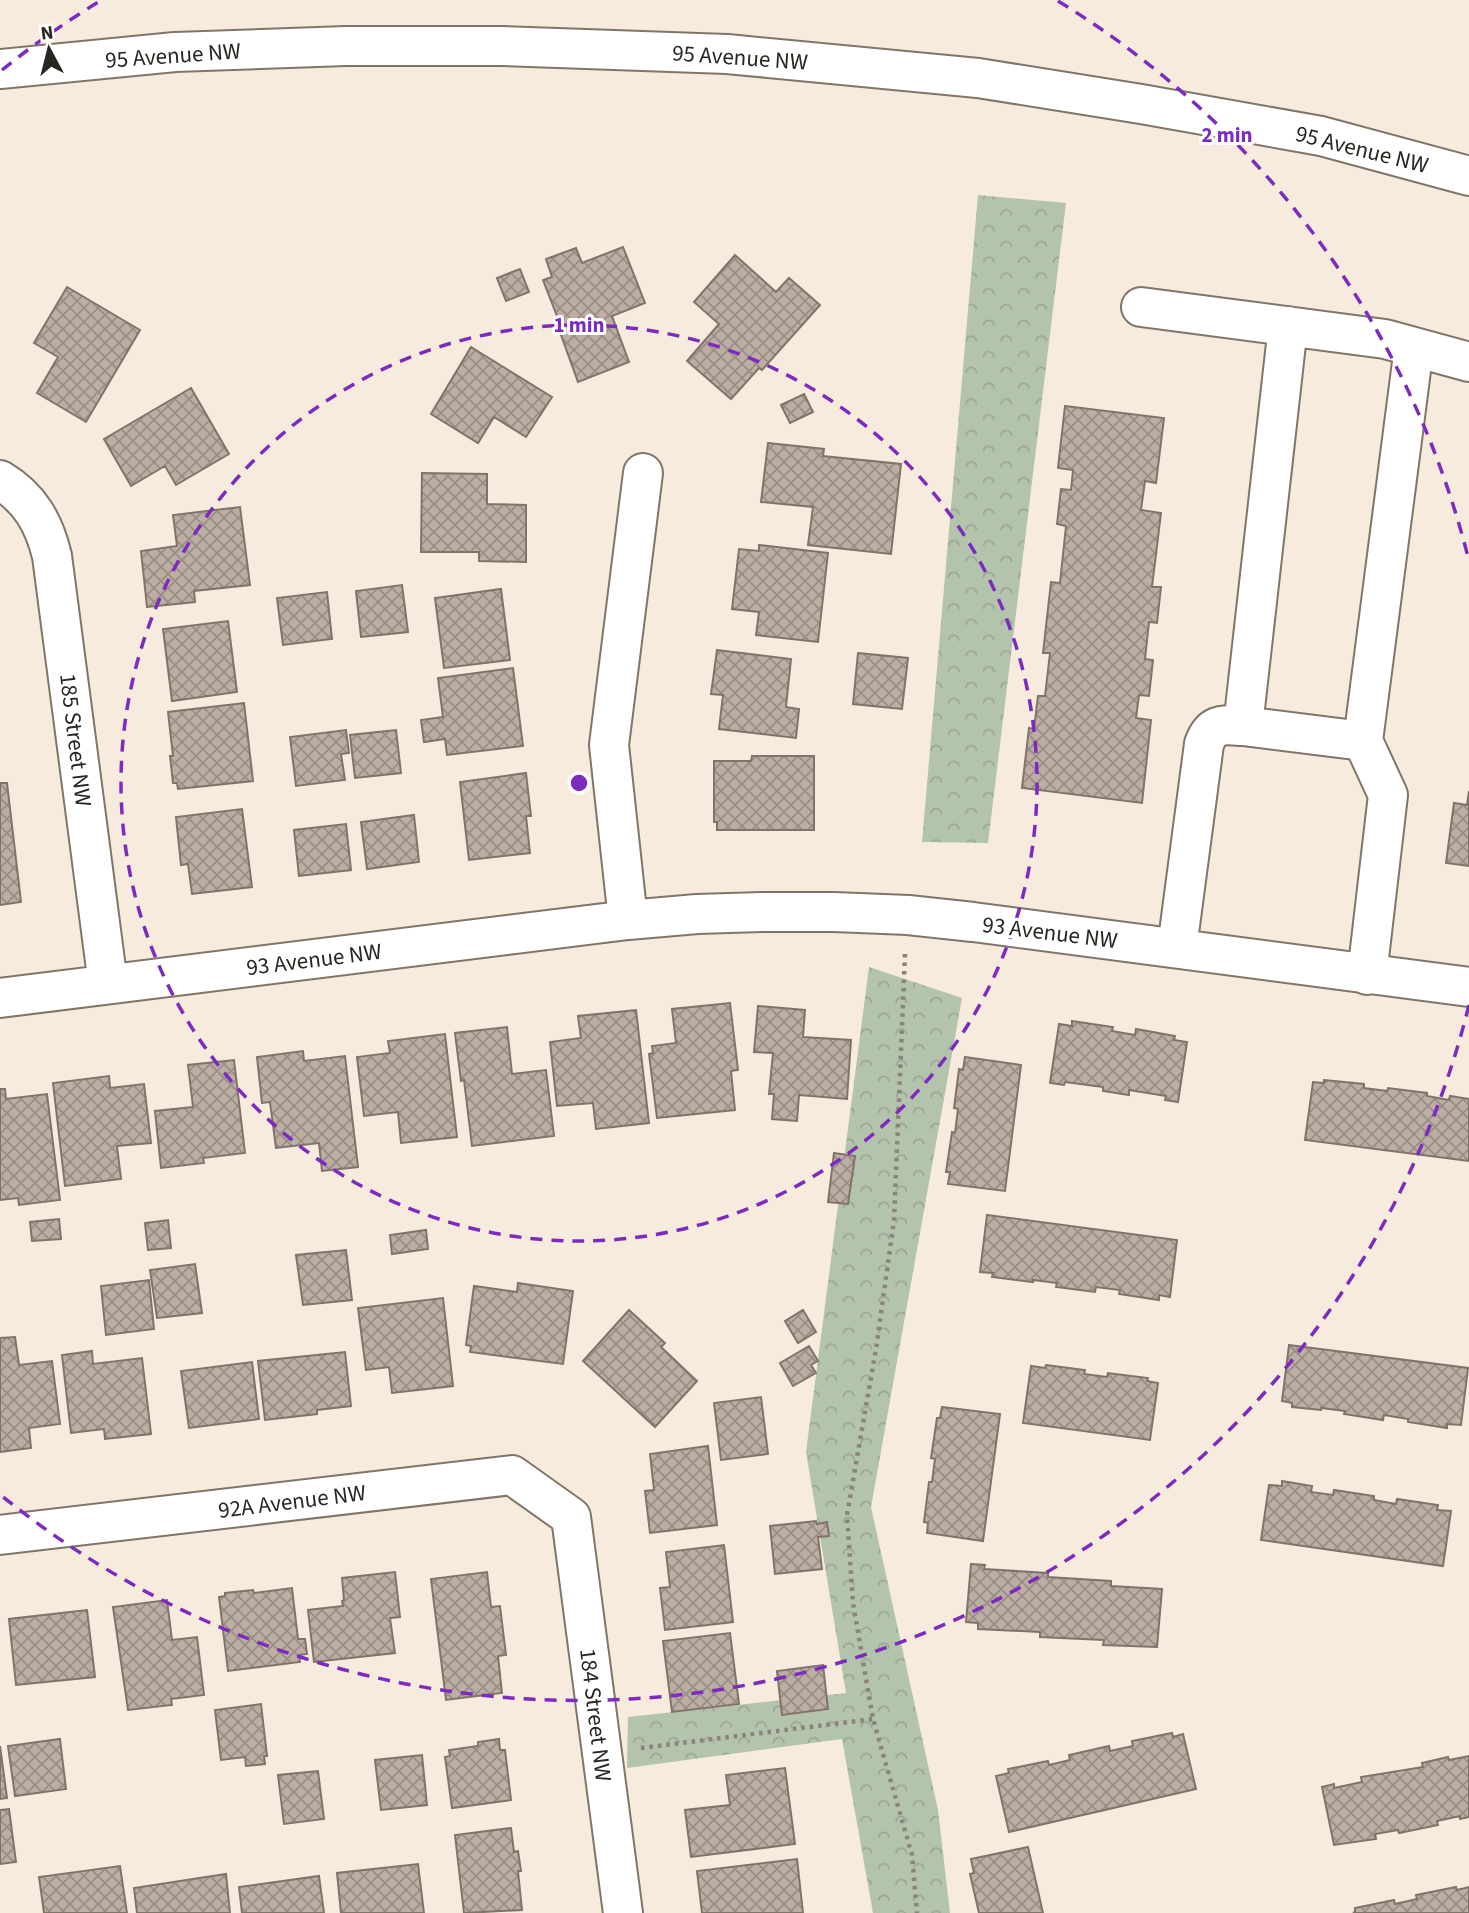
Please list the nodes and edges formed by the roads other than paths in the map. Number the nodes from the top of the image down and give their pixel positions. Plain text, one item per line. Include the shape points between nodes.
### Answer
1 (0, 69) edge
2 (1469, 176) edge
3 (1141, 307) dead end
4 (1288, 326) junction
5 (1414, 347) junction
6 (1469, 362) edge
7 (643, 473) dead end
8 (14, 491) edge
9 (1244, 726) junction
10 (1363, 741) junction
11 (628, 920) junction
12 (1177, 948) junction
13 (1367, 975) junction
14 (108, 984) junction
15 (1469, 987) edge
16 (0, 998) edge
17 (571, 1517) joint
18 (0, 1535) edge
19 (623, 1913) edge

1 - 2 street, 95 Avenue NW via 175,52 346,46 727,54 978,78 1141,104 1321,136
3 - 4 street
4 - 5 street
4 - 9 street
5 - 6 street
5 - 10 street
7 - 11 street via 609,745
8 - 14 street, 185 Street NW via 40,518 52,556
9 - 10 street
9 - 12 street via 1217,726 1204,744
10 - 13 street via 1388,795
11 - 12 street, 93 Avenue NW via 749,912 859,913 973,922
11 - 14 street, 93 Avenue NW
12 - 13 street, 93 Avenue NW
13 - 15 street, 93 Avenue NW
14 - 16 street, 93 Avenue NW
17 - 18 street, 92A Avenue NW via 512,1475
17 - 19 street, 184 Street NW

